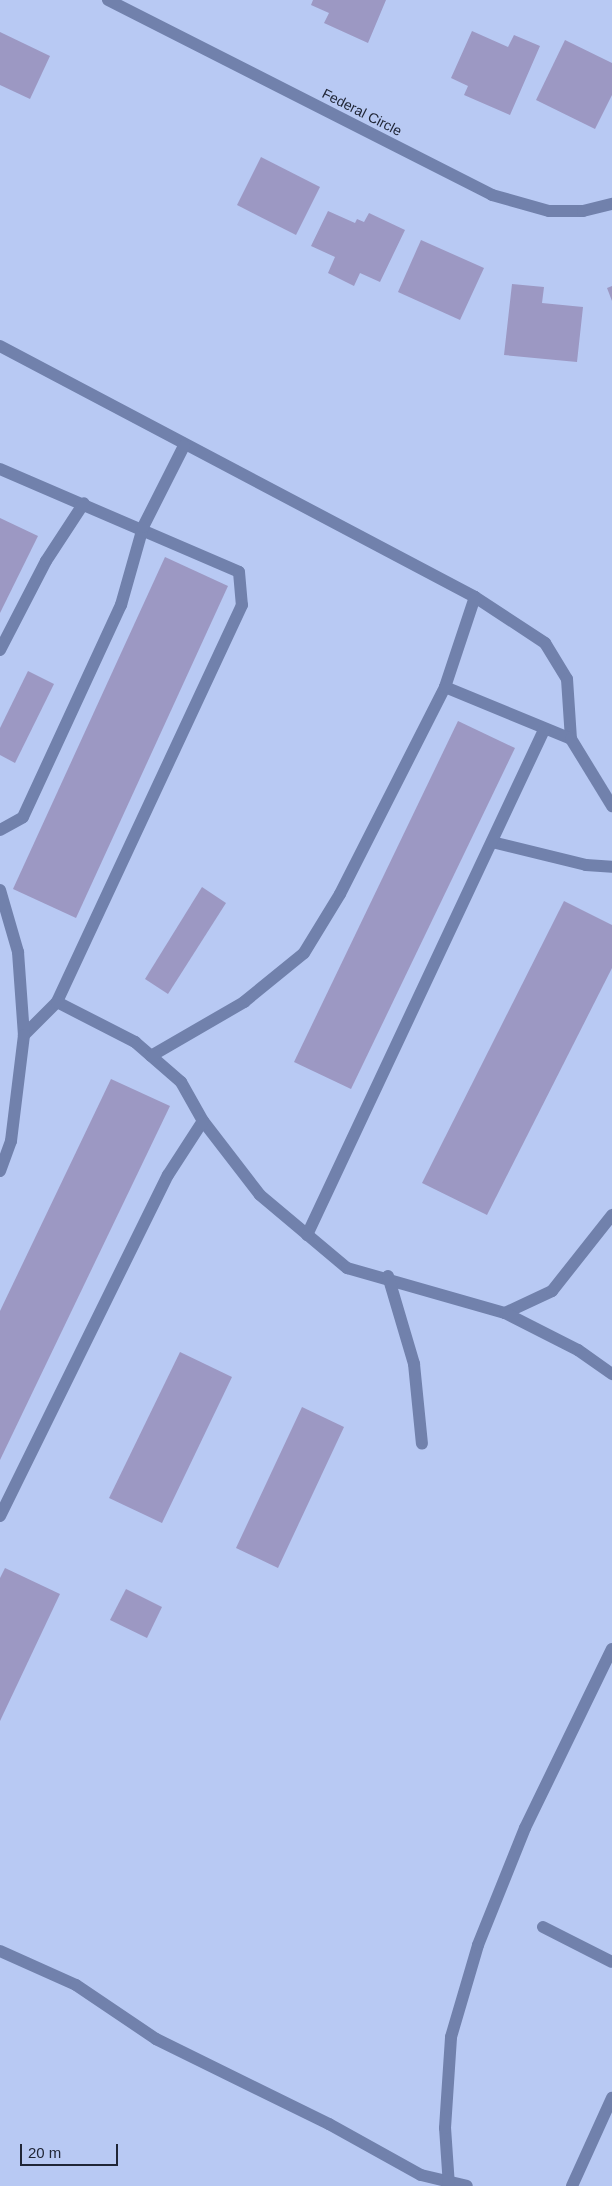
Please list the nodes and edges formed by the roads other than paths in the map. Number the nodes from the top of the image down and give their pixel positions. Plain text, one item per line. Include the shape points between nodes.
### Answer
1 (108, 0) edge
2 (612, 204) edge
3 (0, 346) edge
4 (184, 446) junction
5 (0, 469) edge
6 (84, 504) junction
7 (143, 527) junction
8 (475, 597) junction
9 (0, 650) edge
10 (445, 687) junction
11 (544, 730) junction
12 (571, 739) junction
13 (612, 806) edge
14 (0, 830) edge
15 (492, 842) junction
16 (612, 867) edge
17 (0, 890) edge
18 (57, 1002) junction
19 (24, 1035) junction
20 (151, 1056) junction
21 (203, 1121) junction
22 (0, 1171) edge
23 (612, 1215) edge
24 (308, 1235) junction
25 (388, 1276) junction
26 (506, 1313) junction
27 (612, 1374) edge
28 (422, 1444) dead end
29 (0, 1516) edge
30 (612, 1648) edge
31 (543, 1927) dead end
32 (0, 1951) edge
33 (612, 1962) edge
34 (612, 2098) edge
35 (450, 2183) edge
36 (467, 2186) edge
37 (572, 2186) edge

1 - 2 street, Federal Circle via 492,195 549,211 582,211
3 - 4 street
4 - 7 street
4 - 8 street
5 - 6 street
6 - 7 street
6 - 9 street via 46,561
7 - 14 street via 121,605 23,817
7 - 18 street via 239,572 242,605
8 - 10 street
8 - 12 street via 545,643 567,680
10 - 11 street
10 - 20 street via 340,894 304,953 244,1002
11 - 12 street
11 - 15 street
12 - 13 street
15 - 16 street via 586,865
15 - 24 street
17 - 19 street via 18,952
18 - 19 street
18 - 20 street via 135,1042
19 - 22 street via 11,1141
20 - 21 street via 181,1082
21 - 24 street via 260,1195
21 - 29 street via 168,1175
23 - 26 street via 552,1291
24 - 25 street via 347,1268
25 - 26 street
25 - 28 street via 414,1364
26 - 27 street via 578,1350
30 - 35 street via 525,1828 478,1945 451,2037 445,2128
31 - 33 street
32 - 35 street via 76,1985 156,2039 329,2124 420,2175
34 - 37 street
35 - 36 street

